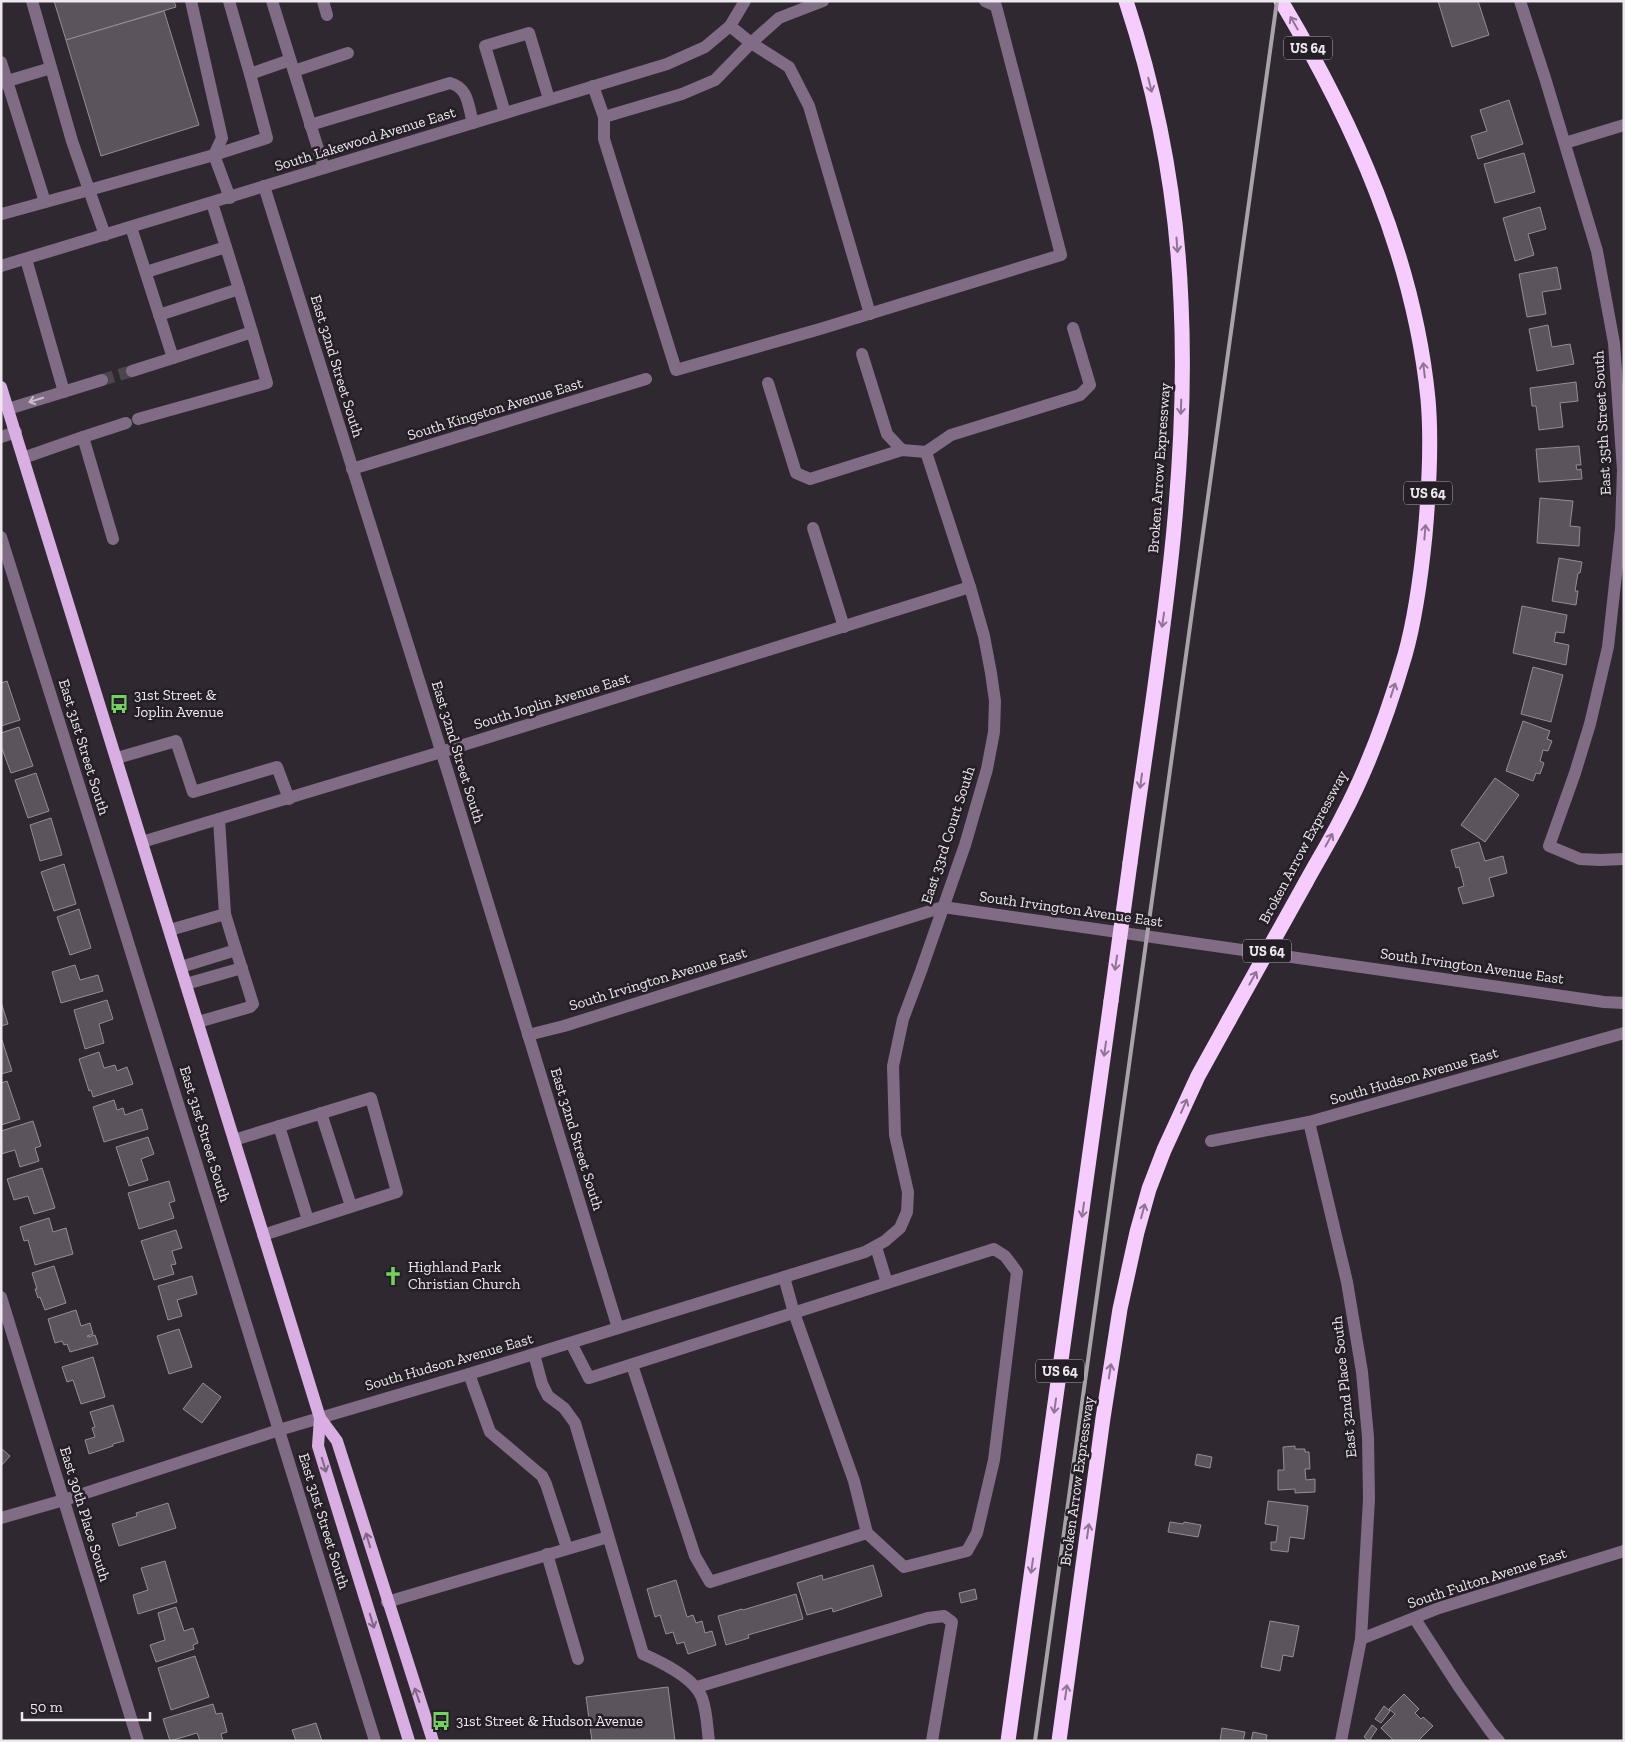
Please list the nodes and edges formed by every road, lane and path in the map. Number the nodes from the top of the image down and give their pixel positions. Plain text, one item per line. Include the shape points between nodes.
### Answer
1 (32, 1) edge
2 (192, 1) edge
3 (229, 1) edge
4 (272, 1) edge
5 (323, 1) edge
6 (745, 1) edge
7 (823, 1) edge
8 (985, 1) edge
9 (1117, 1) edge
10 (1126, 1) edge
11 (1281, 1) edge
12 (1520, 1) edge
13 (327, 15) dead end
14 (730, 26) junction
15 (1138, 37) junction
16 (752, 43) junction
17 (348, 53) dead end
18 (1, 62) edge
19 (292, 65) junction
20 (51, 68) junction
21 (250, 74) junction
22 (4, 82) edge
23 (593, 86) junction
24 (549, 99) junction
25 (505, 113) junction
26 (604, 117) junction
27 (473, 123) junction
28 (310, 125) junction
29 (1624, 125) edge
30 (1565, 144) junction
31 (214, 155) junction
32 (324, 168) junction
33 (264, 186) junction
34 (89, 190) junction
35 (230, 198) junction
36 (45, 202) junction
37 (212, 203) junction
38 (1, 213) edge
39 (131, 227) junction
40 (105, 235) junction
41 (226, 247) junction
42 (26, 259) junction
43 (1, 266) edge
44 (146, 272) junction
45 (239, 289) junction
46 (870, 314) junction
47 (159, 315) junction
48 (1073, 328) dead end
49 (252, 332) junction
50 (862, 354) dead end
51 (173, 358) junction
52 (132, 371) tunnel mouth
53 (646, 379) dead end
54 (102, 380) tunnel mouth
55 (768, 383) dead end
56 (1, 387) edge
57 (64, 392) junction
58 (8, 409) junction
59 (16, 432) junction
60 (1, 437) edge
61 (83, 438) junction
62 (902, 450) junction
63 (926, 452) junction
64 (23, 458) junction
65 (352, 469) junction
66 (1624, 470) edge
67 (813, 528) dead end
68 (1, 537) edge
69 (113, 539) dead end
70 (970, 587) junction
71 (844, 627) junction
72 (441, 752) junction
73 (117, 758) junction
74 (289, 799) junction
75 (219, 819) junction
76 (142, 842) junction
77 (1624, 858) edge
78 (943, 907) junction
79 (225, 914) junction
80 (170, 930) junction
81 (236, 950) junction
82 (181, 967) junction
83 (242, 968) junction
84 (186, 984) junction
85 (1624, 1003) edge
86 (198, 1022) junction
87 (1624, 1034) edge
88 (528, 1035) junction
89 (321, 1113) junction
90 (1308, 1122) junction
91 (279, 1126) junction
92 (234, 1140) junction
93 (1210, 1141) dead end
94 (351, 1206) junction
95 (308, 1220) junction
96 (900, 1228) joint
97 (263, 1235) junction
98 (876, 1247) junction
99 (784, 1277) junction
100 (887, 1283) junction
101 (1, 1297) edge
102 (794, 1313) junction
103 (618, 1328) junction
104 (571, 1343) junction
105 (534, 1354) junction
106 (632, 1365) junction
107 (469, 1374) junction
108 (320, 1418) junction
109 (279, 1430) junction
110 (64, 1500) junction
111 (1, 1518) edge
112 (867, 1533) junction
113 (608, 1537) junction
114 (566, 1548) junction
115 (1624, 1551) edge
116 (547, 1554) junction
117 (387, 1602) junction
118 (1415, 1619) junction
119 (1361, 1639) junction
120 (578, 1659) dead end
121 (697, 1687) junction
122 (138, 1741) edge
123 (375, 1741) edge
124 (409, 1741) edge
125 (433, 1741) edge
126 (709, 1741) edge
127 (932, 1741) edge
128 (1008, 1741) edge
129 (1059, 1741) edge
130 (1341, 1741) edge
131 (1499, 1741) edge

1 - 20 street
2 - 31 street via 222,138
3 - 21 street
4 - 19 street
5 - 13 street
6 - 14 street
7 - 16 street via 779,18
8 - 46 street via 996,6 1061,255
9 - 15 highway
10 - 15 highway, Broken Arrow Expressway / US 64
129 -> 11 highway, Broken Arrow Expressway / US 64, bridge via 1120,1309 1149,1189 1198,1076 1342,816 1363,771 1405,654 1423,553 1430,446 1428,400 1413,308 1384,210 1360,152 1334,96
12 - 30 street, East 35th Street South
14 - 16 street
14 - 23 street, South Lakewood Avenue East via 705,47 666,64
15 -> 128 highway, Broken Arrow Expressway / US 64, bridge via 1155,104 1176,234 1182,375 1179,473 1170,572
16 - 26 street via 715,80 682,94
16 - 46 street via 788,67 809,106
17 - 19 street
18 - 22 street
19 - 21 street
19 - 28 street
20 - 22 street
20 - 34 street
21 - 31 street via 267,138
22 - 36 street
23 - 24 street, South Lakewood Avenue East
23 - 26 street
24 - 25 street, South Lakewood Avenue East
24 - 25 street via 529,33 485,46
25 - 27 street, South Lakewood Avenue East
26 - 46 street via 604,139 676,370
27 - 28 street via 464,92 458,85 450,83
27 - 32 street, South Lakewood Avenue East
28 - 32 street
29 - 30 street
30 - 66 street, East 35th Street South via 1597,251 1606,298 1614,343
31 - 34 street
31 - 35 street
32 - 33 street, South Lakewood Avenue East
33 - 35 street, South Lakewood Avenue East
33 - 65 street, East 32nd Street South
34 - 36 street
34 - 40 street
35 - 37 street, South Lakewood Avenue East
36 - 38 street
37 - 39 street, South Lakewood Avenue East
37 - 41 street
39 - 40 street, South Lakewood Avenue East
39 - 44 street
40 - 42 street, South Lakewood Avenue East
41 - 44 street
41 - 45 street
42 - 43 street, South Lakewood Avenue East
42 - 57 street
44 - 47 street
45 - 47 street
45 - 49 street
47 - 51 street
48 - 63 street via 1090,385 1080,395 951,435
49 - 51 street
49 - 61 street via 268,383
50 - 62 street via 887,434
51 - 52 street
53 - 65 street, South Kingston Avenue East
54 - 57 street
55 - 62 street via 796,473 810,479
56 - 58 main road, East 31st Street South
57 -> 58 street
58 - 59 main road, East 31st Street South
59 - 60 street
59 - 64 main road, East 31st Street South
61 - 64 street
61 - 69 street
62 - 63 street
63 - 70 street, East 33rd Court South
64 - 73 main road, East 31st Street South
65 - 72 street, East 32nd Street South
66 - 77 street, East 35th Street South via 1608,647 1590,724 1549,846 1580,859
67 - 71 street
68 - 109 street, East 31st Street South
70 - 71 street, South Joplin Avenue East
70 - 78 street, East 33rd Court South via 992,673 994,732 965,845
71 - 72 street, South Joplin Avenue East
72 - 74 street, South Joplin Avenue East
72 - 88 street, East 32nd Street South
73 - 74 street via 176,741 193,792 277,767
73 - 76 main road, East 31st Street South
74 - 75 street, South Joplin Avenue East
75 - 76 street, South Joplin Avenue East
75 - 79 street
76 - 80 main road, East 31st Street South
78 - 85 street, South Irvington Avenue East
78 - 88 street, South Irvington Avenue East
78 - 96 street, East 33rd Court South via 903,1019 892,1066 895,1134 908,1192 907,1212
79 - 80 street
79 - 81 street
80 - 82 main road, East 31st Street South
81 - 82 street
81 - 83 street
82 - 84 main road, East 31st Street South
83 - 84 street
83 - 86 street via 253,1004 250,1008
84 - 86 main road, East 31st Street South
86 - 92 main road, East 31st Street South
87 - 90 street, South Hudson Avenue East
88 - 103 street, East 32nd Street South
89 - 91 street
89 - 94 street
89 - 94 street via 371,1098 397,1192
90 - 93 street, South Hudson Avenue East
90 - 119 street, East 32nd Place South via 1347,1282 1364,1391 1369,1499
91 - 92 street
91 - 95 street
92 - 97 main road, East 31st Street South
94 - 95 street
95 - 97 street
96 - 98 street, South Hudson Avenue East
97 - 108 main road, East 31st Street South
98 - 99 street, South Hudson Avenue East
98 - 100 street
99 - 102 street
99 - 103 street, South Hudson Avenue East
100 - 102 street
100 - 112 street via 994,1249 1005,1256 1017,1272 994,1460 977,1532 967,1551 904,1567
101 - 110 street, East 30th Place South
102 - 106 street
102 - 112 street via 854,1481
103 - 104 street, South Hudson Avenue East
104 - 105 street, South Hudson Avenue East
104 - 106 street via 589,1378
105 - 107 street, South Hudson Avenue East
105 - 113 street via 548,1396 564,1408 575,1423
106 - 112 street via 695,1556 710,1582
107 - 108 street, South Hudson Avenue East
107 - 114 street via 490,1432 542,1476
108 - 109 street, South Hudson Avenue East
117 -> 108 main road, East 31st Street South via 337,1441
108 -> 124 main road, East 31st Street South via 318,1446
109 - 110 street, South Hudson Avenue East
109 - 123 street, East 31st Street South
110 - 111 street, South Hudson Avenue East
110 - 122 street, East 30th Place South
113 - 114 street
113 - 121 street via 643,1654 665,1663
114 - 116 street
115 - 118 street, South Fulton Avenue East via 1439,1608
116 - 117 street
116 - 120 street
125 -> 117 main road, East 31st Street South
118 - 119 street, South Fulton Avenue East
118 - 131 street
119 - 130 street, East 32nd Place South
121 - 126 street via 703,1698
121 - 127 street via 944,1616 952,1622

